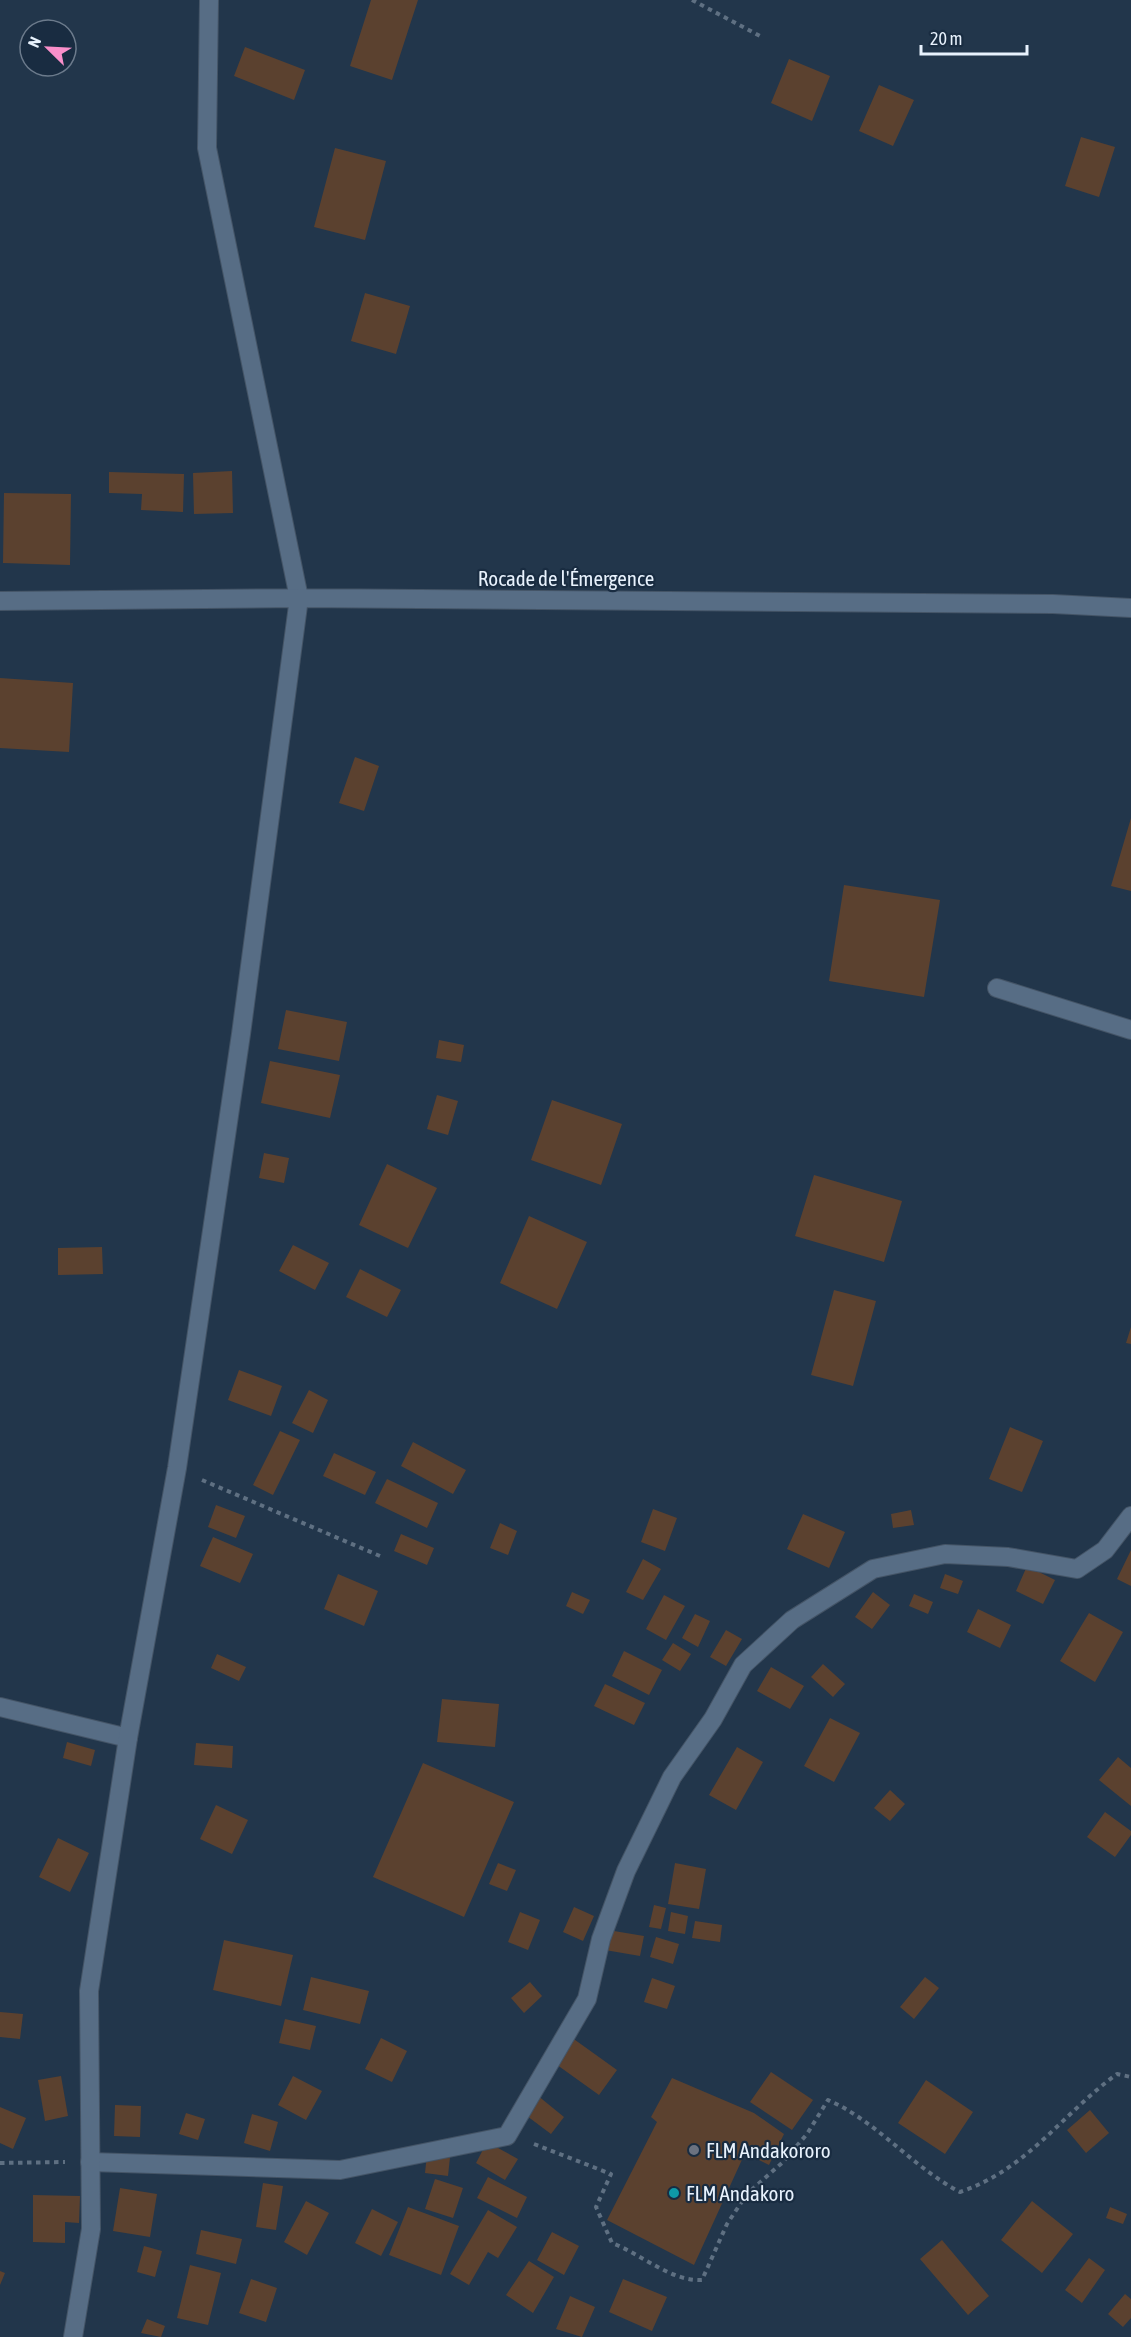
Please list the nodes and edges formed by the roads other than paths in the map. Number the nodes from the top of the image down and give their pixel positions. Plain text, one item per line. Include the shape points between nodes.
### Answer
1 (209, 0) edge
2 (299, 598) junction
3 (0, 601) edge
4 (1131, 608) edge
5 (997, 988) dead end
6 (1131, 1030) edge
7 (1131, 1516) edge
8 (0, 1707) edge
9 (128, 1738) junction
10 (90, 2162) junction
11 (73, 2337) edge

1 - 2 street via 207,148
2 - 3 street, Rocade de l'Émergence
2 - 4 street, Rocade de l'Émergence via 1053,604
2 - 9 street via 241,1034 177,1467
5 - 6 street
7 - 10 street via 1105,1550 1077,1569 1008,1557 945,1554 873,1569 792,1620 743,1665 713,1719 672,1777 626,1871 601,1939 587,1999 507,2136 340,2170
8 - 9 street
9 - 10 street via 89,1991
10 - 11 street via 91,2229

